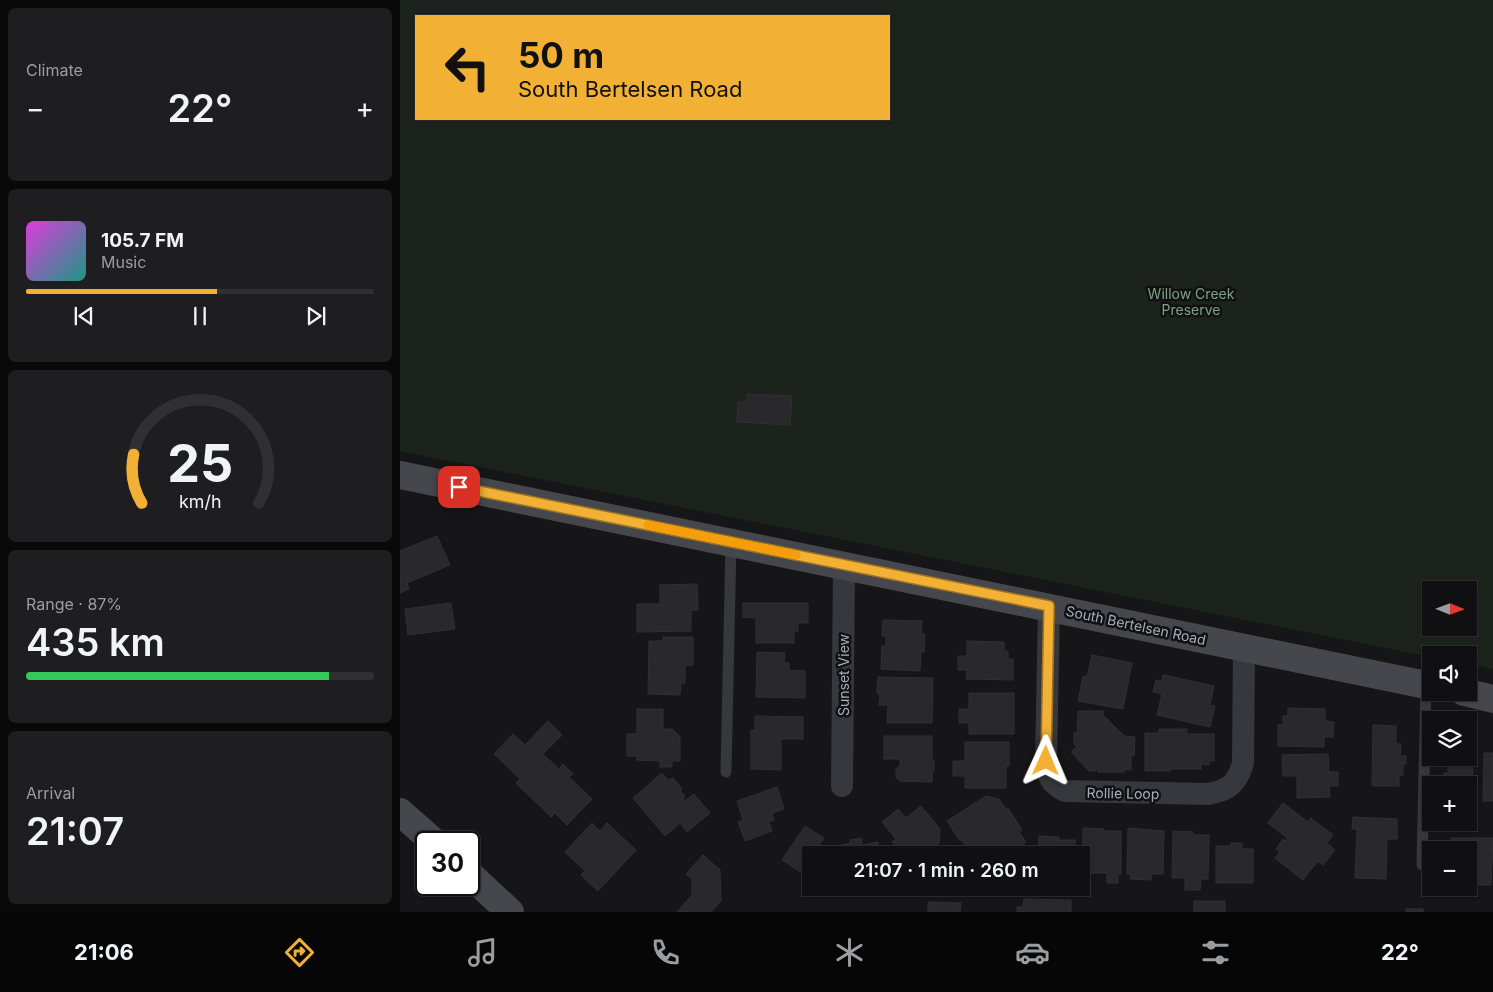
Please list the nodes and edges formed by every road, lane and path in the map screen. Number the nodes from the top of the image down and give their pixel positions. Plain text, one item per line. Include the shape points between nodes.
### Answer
1 (400, 475) edge
2 (730, 542) junction
3 (844, 565) junction
4 (1049, 606) junction
5 (1244, 648) junction
6 (1422, 684) edge
7 (1477, 695) edge
8 (1493, 698) edge
9 (1428, 701) edge
10 (726, 772) dead end
11 (842, 786) dead end
12 (400, 812) edge
13 (422, 831) edge
14 (1423, 841) edge
15 (480, 884) edge
16 (510, 912) edge

1 - 2 main road, South Bertelsen Road
2 - 3 main road, South Bertelsen Road
2 - 10 lane
3 - 4 main road, South Bertelsen Road
3 - 11 street, Sunset View
4 - 5 main road, South Bertelsen Road
4 - 5 street, Rollie Loop via 1046,761 1054,785 1065,791 1208,794 1231,786 1239,776 1242,763
5 - 6 main road, South Bertelsen Road
7 - 8 main road
9 - 14 lane
12 - 13 main road
15 - 16 main road

